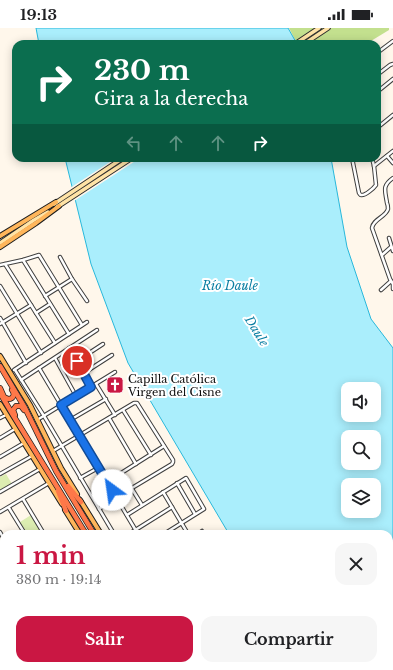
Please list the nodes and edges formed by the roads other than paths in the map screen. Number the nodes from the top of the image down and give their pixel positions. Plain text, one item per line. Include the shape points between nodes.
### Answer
1 (319, 28) edge
2 (328, 28) edge
3 (301, 40) edge
4 (310, 40) edge
5 (393, 41) edge
6 (381, 50) edge
7 (393, 64) edge
8 (381, 72) edge
9 (393, 79) edge
10 (381, 89) edge
11 (393, 115) edge
12 (381, 125) edge
13 (393, 151) edge
14 (387, 156) junction
15 (381, 161) edge
16 (117, 162) edge
17 (126, 162) edge
18 (353, 162) edge
19 (373, 162) edge
20 (379, 162) edge
21 (393, 164) edge
22 (374, 166) junction
23 (393, 178) edge
24 (58, 204) junction
25 (0, 236) edge
26 (389, 238) dead end
27 (0, 242) edge
28 (0, 247) edge
29 (392, 247) junction
30 (393, 251) edge
31 (382, 255) junction
32 (60, 257) dead end
33 (23, 260) junction
34 (5, 264) junction
35 (0, 265) edge
36 (72, 279) junction
37 (392, 283) edge
38 (0, 286) edge
39 (58, 288) junction
40 (393, 289) edge
41 (381, 290) dead end
42 (45, 296) junction
43 (87, 301) dead end
44 (50, 304) junction
45 (31, 305) junction
46 (17, 313) junction
47 (36, 313) junction
48 (0, 318) edge
49 (87, 322) dead end
50 (1, 323) edge
51 (82, 325) junction
52 (97, 330) dead end
53 (69, 334) junction
54 (55, 343) junction
55 (103, 344) dead end
56 (69, 348) junction
57 (41, 353) junction
58 (112, 355) dead end
59 (0, 356) edge
60 (54, 358) junction
61 (77, 361) junction
62 (26, 363) junction
63 (0, 366) edge
64 (39, 368) junction
65 (15, 370) junction
66 (116, 372) dead end
67 (10, 373) junction
68 (84, 373) junction
69 (5, 374) junction
70 (21, 380) junction
71 (96, 384) junction
72 (91, 387) junction
73 (0, 388) edge
74 (0, 393) edge
75 (76, 396) junction
76 (106, 399) junction
77 (0, 404) edge
78 (61, 405) junction
79 (123, 410) junction
80 (6, 415) junction
81 (115, 415) junction
82 (44, 416) junction
83 (0, 418) edge
84 (109, 418) junction
85 (37, 420) junction
86 (70, 420) junction
87 (34, 426) junction
88 (15, 429) junction
89 (23, 432) junction
90 (79, 436) junction
91 (0, 438) edge
92 (24, 443) junction
93 (61, 446) junction
94 (164, 446) junction
95 (53, 452) junction
96 (152, 455) junction
97 (32, 456) junction
98 (0, 457) edge
99 (136, 464) junction
100 (98, 468) junction
101 (40, 469) junction
102 (122, 472) junction
103 (58, 473) junction
104 (0, 474) edge
105 (52, 477) junction
106 (80, 478) junction
107 (107, 482) junction
108 (49, 483) junction
109 (177, 483) junction
110 (132, 488) junction
111 (0, 492) edge
112 (163, 492) junction
113 (116, 498) junction
114 (23, 499) junction
115 (81, 502) junction
116 (142, 505) junction
117 (172, 507) junction
118 (8, 508) junction
119 (99, 508) junction
120 (66, 511) junction
121 (0, 512) edge
122 (195, 514) junction
123 (126, 515) junction
124 (181, 523) junction
125 (22, 530) edge
126 (42, 530) edge
127 (76, 530) edge
128 (84, 530) edge
129 (92, 530) edge
130 (98, 530) edge
131 (112, 530) edge
132 (136, 530) joint
133 (170, 530) edge
134 (185, 530) edge

1 - 3 main road
2 - 4 main road
5 - 6 street
7 - 8 street
9 - 10 street
11 - 12 street
13 - 14 street
14 - 15 street
14 - 21 street
16 - 24 main road
17 - 24 main road
18 - 22 street via 361,195 376,186
19 - 22 street
20 - 22 street
23 - 31 street via 385,187 387,211 372,228
24 - 25 main road
24 - 27 main road
24 - 28 main road via 36,223
26 - 29 street
29 - 30 street
29 - 31 street
31 - 37 street
32 - 36 street
33 - 34 street
33 - 39 street via 39,255
33 - 42 street
34 - 35 street
34 - 45 street
36 - 39 street
36 - 43 street
37 - 40 street
37 - 41 street
38 - 46 street
39 - 42 street
39 - 51 street
42 - 44 street
44 - 47 street
44 - 53 street
45 - 46 street
45 - 47 street
46 - 50 street
46 - 57 street
47 - 54 street
48 - 50 street
49 - 51 street
50 - 62 street
51 - 53 street
52 - 56 street
53 - 54 street
54 - 57 street
55 - 61 street
56 - 60 street
56 - 61 street
57 - 62 street
58 - 68 street
59 - 67 main road
60 - 64 street
60 - 75 street
61 - 68 street
62 - 65 street
63 - 69 highway
64 - 70 street
64 - 78 street
65 - 67 street
65 - 70 street
66 - 71 street
67 - 85 main road
68 - 72 street
69 - 73 highway via 14,393 13,398 5,398
69 - 87 highway
70 - 82 street
71 - 72 street
71 - 76 street
72 - 75 street
74 - 89 highway
75 - 78 street
76 - 81 street
76 - 86 street
77 - 80 main road
78 - 82 street
78 - 86 street
79 - 81 street
79 - 94 street via 134,403 138,404
79 - 96 street
80 - 83 street
80 - 88 main road
81 - 84 street
82 - 85 street
82 - 93 street
84 - 90 street
84 - 99 street
85 - 95 main road
86 - 90 street
87 - 89 highway via 22,407 16,406 13,411
87 - 103 highway
88 - 91 street
88 - 92 main road
89 - 105 highway
90 - 93 street
90 - 100 street
92 - 97 main road
92 - 98 street
93 - 95 street
93 - 106 street
94 - 96 street
94 - 110 street via 173,460 172,464
95 - 115 main road
96 - 99 street
97 - 101 main road
97 - 104 street
99 - 102 street
100 - 106 street
100 - 107 street
101 - 108 main road
101 - 111 street
102 - 107 street
102 - 110 street
103 - 115 highway
103 - 129 highway
105 - 120 highway
105 - 128 highway
106 - 119 street
107 - 113 street
108 - 114 street
108 - 120 main road
109 - 112 street
109 - 122 street
109 - 122 street via 186,478 204,509
110 - 116 street
112 - 116 street
112 - 117 street
113 - 119 street
113 - 123 street
114 - 118 street
114 - 126 street
115 - 130 main road
116 - 123 street
117 - 124 street
117 - 132 street
118 - 121 street
118 - 125 street
119 - 131 street
120 - 127 main road
122 - 124 street
123 - 132 street
124 - 133 street
124 - 134 street

